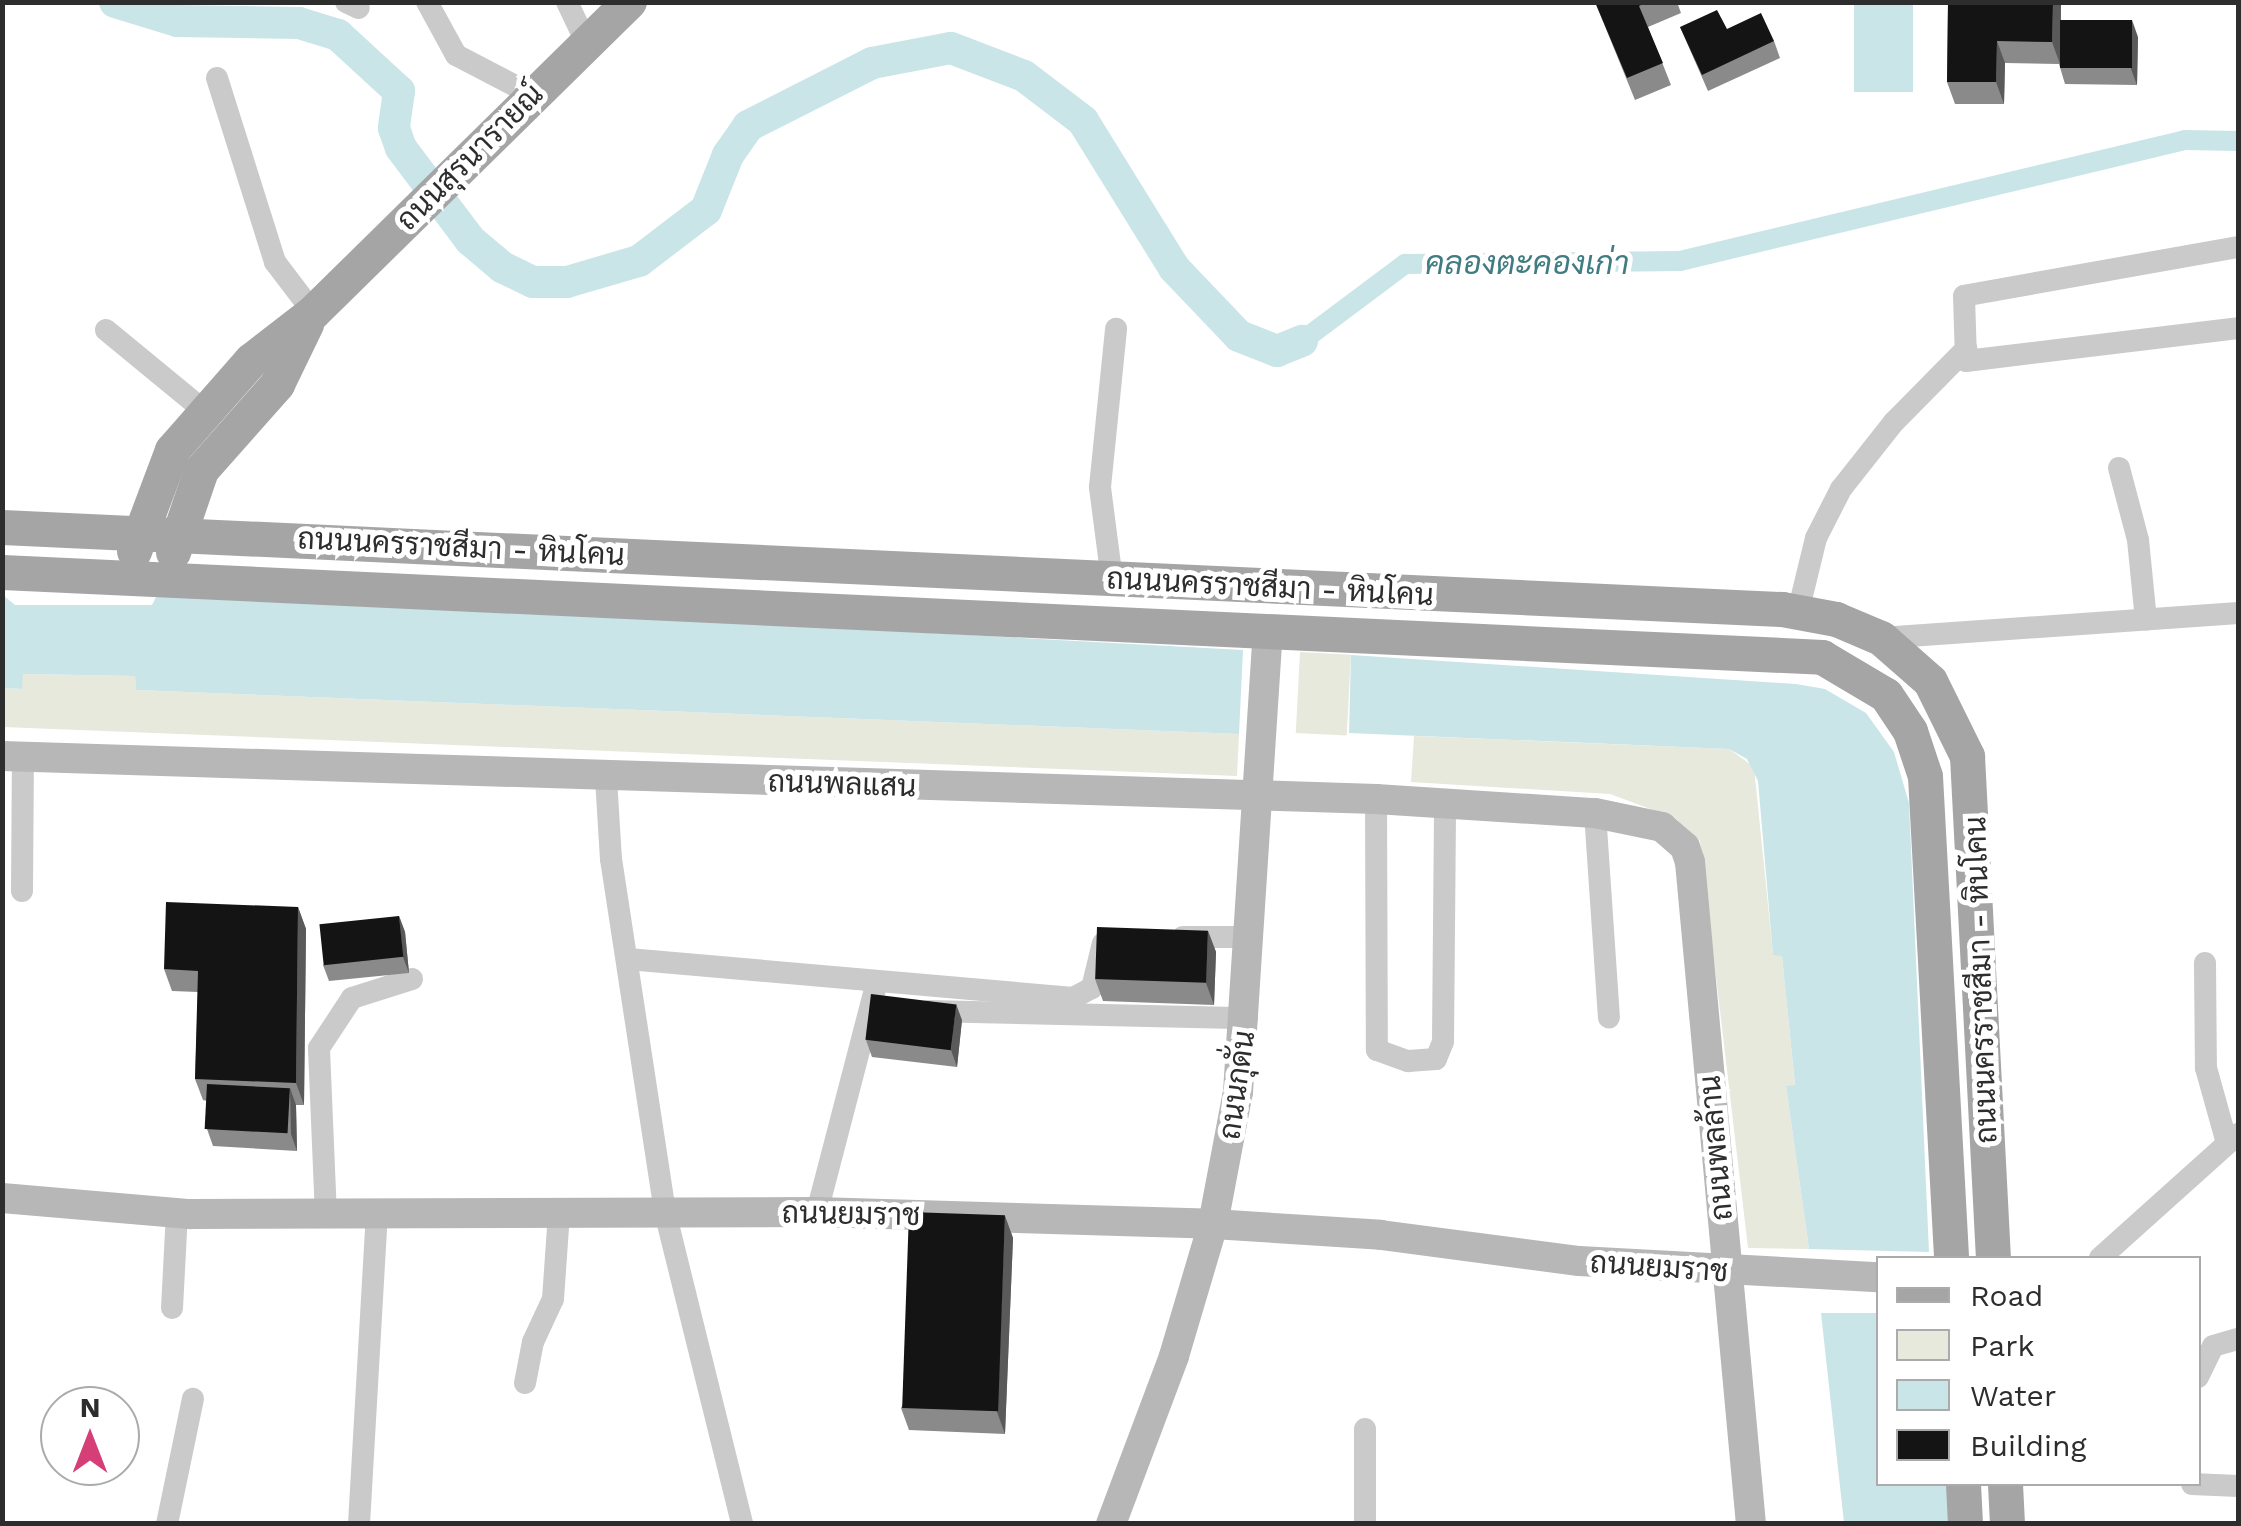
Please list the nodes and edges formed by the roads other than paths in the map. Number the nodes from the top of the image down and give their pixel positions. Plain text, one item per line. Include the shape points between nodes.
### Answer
1 (427, 2) edge
2 (566, 2) edge
3 (628, 2) edge
4 (586, 42) junction
5 (217, 78) dead end
6 (533, 95) junction
7 (2238, 247) edge
8 (312, 312) junction
9 (2238, 328) edge
10 (1116, 329) dead end
11 (106, 330) dead end
12 (1966, 349) junction
13 (206, 412) junction
14 (172, 450) junction
15 (2120, 468) dead end
16 (202, 470) junction
17 (2, 527) edge
18 (52, 528) junction
19 (138, 531) junction
20 (176, 532) junction
21 (234, 534) junction
22 (2, 572) edge
23 (128, 576) junction
24 (169, 578) junction
25 (1112, 580) junction
26 (1270, 587) junction
27 (1798, 612) junction
28 (2238, 613) edge
29 (2146, 620) junction
30 (1268, 630) junction
31 (1881, 638) junction
32 (13, 757) edge
33 (606, 778) junction
34 (1260, 796) junction
35 (1376, 799) junction
36 (1445, 802) junction
37 (1596, 813) junction
38 (1676, 837) joint
39 (22, 891) dead end
40 (1250, 937) junction
41 (628, 959) junction
42 (2205, 963) dead end
43 (412, 980) dead end
44 (873, 996) junction
45 (1247, 1018) junction
46 (1609, 1018) dead end
47 (2233, 1138) edge
48 (2, 1198) edge
49 (666, 1212) junction
50 (817, 1212) junction
51 (177, 1214) junction
52 (559, 1214) junction
53 (326, 1216) junction
54 (377, 1216) junction
55 (1213, 1224) junction
56 (1950, 1256) edge
57 (1993, 1256) edge
58 (2102, 1256) edge
59 (1727, 1273) junction
60 (1876, 1277) edge
61 (172, 1308) dead end
62 (2238, 1339) edge
63 (2201, 1371) edge
64 (524, 1383) dead end
65 (193, 1400) dead end
66 (1365, 1429) dead end
67 (2201, 1484) edge
68 (1963, 1486) edge
69 (2005, 1486) edge
70 (2238, 1486) edge
71 (166, 1524) edge
72 (360, 1524) edge
73 (742, 1524) edge
74 (1111, 1524) edge
75 (1365, 1524) edge
76 (1751, 1524) edge
77 (1966, 1524) edge
78 (2008, 1524) edge

1 - 6 street via 456,55
2 - 4 street
3 - 4 main road, ถนนสุรนารายณ์
4 - 6 main road, ถนนสุรนารายณ์
5 - 8 street via 276,262
6 - 8 main road, ถนนสุรนารายณ์
7 - 12 street via 1964,296
8 - 13 main road, ถนนสุรนารายณ์ via 252,360
8 - 16 main road, ถนนสุรนารายณ์ via 277,384
9 - 12 street via 1966,361
10 - 25 street via 1100,487
11 - 13 street
12 - 27 street via 1924,388 1841,489 1816,538
13 - 14 main road, ถนนสุรนารายณ์
14 - 18 main road via 104,513
14 - 19 main road, ถนนสุรนารายณ์
15 - 29 street via 2138,540
16 - 20 main road, ถนนสุรนารายณ์
16 - 21 main road via 200,509
17 - 18 main road, ถนนนครราชสีมา - หินโคน
18 - 19 main road, ถนนนครราชสีมา - หินโคน
19 - 20 main road, ถนนนครราชสีมา - หินโคน
19 - 23 main road, ถนนสุรนารายณ์
20 - 21 main road, ถนนนครราชสีมา - หินโคน
20 - 24 main road, ถนนสุรนารายณ์
21 - 25 main road, ถนนนครราชสีมา - หินโคน
22 - 23 main road, ถนนนครราชสีมา - หินโคน
23 - 24 main road, ถนนนครราชสีมา - หินโคน
24 - 30 main road, ถนนนครราชสีมา - หินโคน
25 - 26 main road, ถนนนครราชสีมา - หินโคน
26 - 27 main road, ถนนนครราชสีมา - หินโคน
26 - 30 main road
27 - 31 main road, ถนนนครราชสีมา - หินโคน
28 - 29 street
29 - 31 street
30 - 34 street, ถนนกุดั่น
30 - 56 main road, ถนนนครราชสีมา - หินโคน via 1822,657 1886,695 1910,731 1925,776
31 - 57 main road, ถนนนครราชสีมา - หินโคน via 1930,681 1967,756
32 - 33 street, ถนนพลแสน
32 - 39 street
33 - 34 street, ถนนพลแสน
33 - 41 street via 610,859
34 - 35 street, ถนนพลแสน
34 - 40 street, ถนนกุดั่น
35 - 36 street, ถนนพลแสน
35 - 36 street via 1377,1050 1408,1061 1436,1059 1442,1042
36 - 37 street, ถนนพลแสน
37 - 38 street, ถนนพลแสน via 1648,821
37 - 46 street
38 - 59 street, ถนนพลล้าน via 1690,862
40 - 44 street via 1102,944 1092,988 1081,998
40 - 45 street, ถนนกุดั่น
41 - 44 street
41 - 49 street
42 - 47 street via 2206,1068
43 - 53 street via 352,998 319,1048
44 - 45 street
44 - 50 street
45 - 55 street, ถนนกุดั่น
47 - 58 street
48 - 51 street, ถนนยมราช
49 - 50 street, ถนนยมราช
49 - 52 street, ถนนยมราช
49 - 73 street
50 - 55 street, ถนนยมราช
51 - 53 street, ถนนยมราช
51 - 61 street
52 - 54 street, ถนนยมราช
52 - 64 street via 553,1299
53 - 54 street, ถนนยมราช
54 - 72 street
55 - 59 street, ถนนยมราช
55 - 74 street, ถนนกุดั่น via 1174,1356
59 - 60 street, ถนนยมราช
59 - 76 street, ถนนพลล้าน
62 - 63 street via 2214,1346
65 - 71 street
66 - 75 street
67 - 70 street
68 - 77 main road
69 - 78 main road

